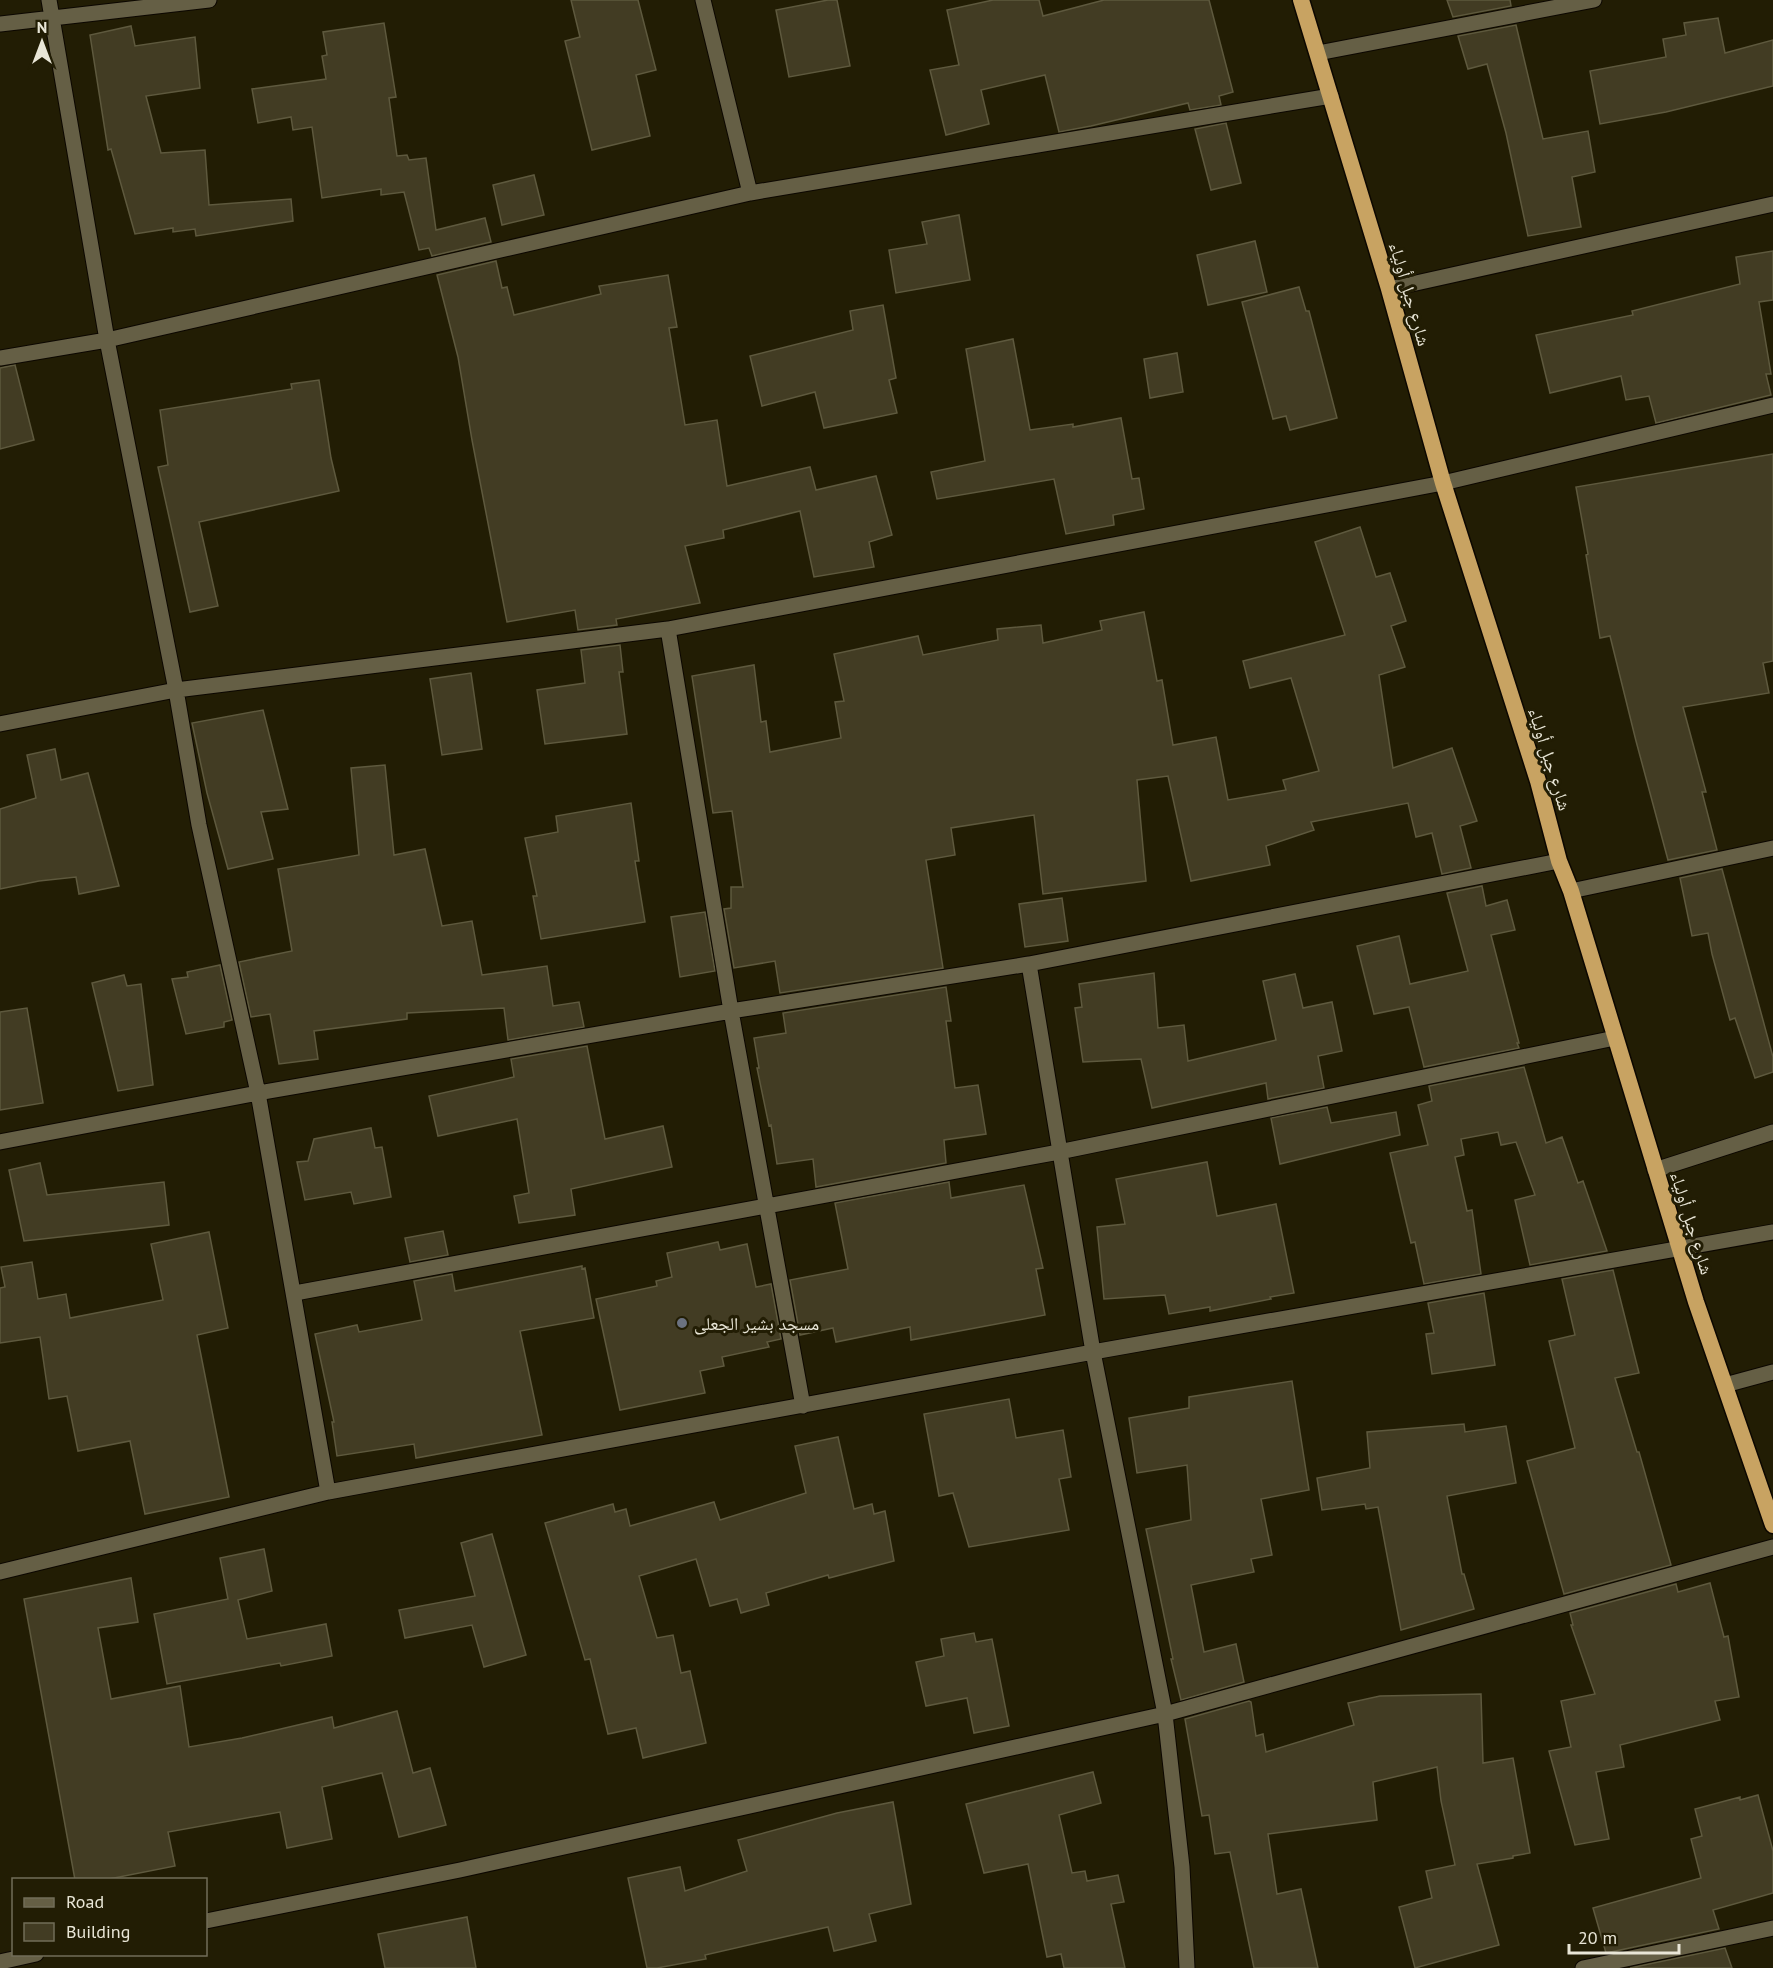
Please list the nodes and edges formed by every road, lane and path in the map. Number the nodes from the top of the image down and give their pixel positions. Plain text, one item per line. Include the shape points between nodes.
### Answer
1 (49, 0) edge
2 (208, 0) edge
3 (703, 0) edge
4 (1301, 0) edge
5 (1594, 0) edge
6 (52, 18) junction
7 (0, 24) edge
8 (1318, 53) junction
9 (1331, 96) junction
10 (750, 193) junction
11 (1773, 204) edge
12 (1389, 290) junction
13 (106, 340) junction
14 (0, 358) edge
15 (1773, 405) edge
16 (1443, 483) junction
17 (668, 629) junction
18 (176, 690) junction
19 (0, 724) edge
20 (1773, 848) edge
21 (1559, 861) junction
22 (1571, 891) junction
23 (1029, 964) junction
24 (731, 1011) junction
25 (1615, 1038) junction
26 (258, 1093) junction
27 (1773, 1132) edge
28 (0, 1142) edge
29 (1059, 1152) junction
30 (1655, 1170) junction
31 (767, 1206) junction
32 (1773, 1232) edge
33 (1679, 1250) junction
34 (294, 1293) junction
35 (1093, 1352) junction
36 (1773, 1372) edge
37 (1725, 1385) junction
38 (803, 1406) junction
39 (328, 1492) junction
40 (1773, 1525) edge
41 (1773, 1547) edge
42 (0, 1572) edge
43 (1165, 1714) junction
44 (207, 1921) edge
45 (1773, 1928) edge
46 (27, 1956) edge
47 (0, 1962) edge
48 (1187, 1968) edge
49 (1583, 1968) edge

1 - 6 street
2 - 6 street
3 - 10 street
4 - 8 highway, شارع جبل أولياء
5 - 8 street
6 - 7 street
6 - 13 street
8 - 9 highway, شارع جبل أولياء
9 - 10 street
9 - 12 highway, شارع جبل أولياء
10 - 13 street
11 - 12 street
12 - 16 highway, شارع جبل أولياء
13 - 14 street
13 - 18 street
15 - 16 street
16 - 17 street
16 - 21 highway, شارع جبل أولياء via 1538,781
17 - 18 street
17 - 24 street
18 - 19 street
18 - 26 street via 199,825
20 - 22 street
21 - 22 highway, شارع جبل أولياء
21 - 23 street
22 - 25 highway, شارع جبل أولياء
23 - 24 street
23 - 29 street
24 - 26 street
24 - 31 street
25 - 29 street
25 - 30 highway, شارع جبل أولياء
26 - 28 street
26 - 34 street
27 - 30 street
29 - 31 street
29 - 35 street
30 - 33 highway, شارع جبل أولياء
31 - 34 street
31 - 38 street
32 - 33 street
33 - 35 street
33 - 37 highway, شارع جبل أولياء
34 - 39 street
35 - 38 street
35 - 43 street
36 - 37 street
37 - 40 highway, شارع جبل أولياء
38 - 39 street
39 - 42 street
41 - 43 street
43 - 44 street via 460,1870
43 - 48 street via 1182,1867
45 - 49 street
46 - 47 street

